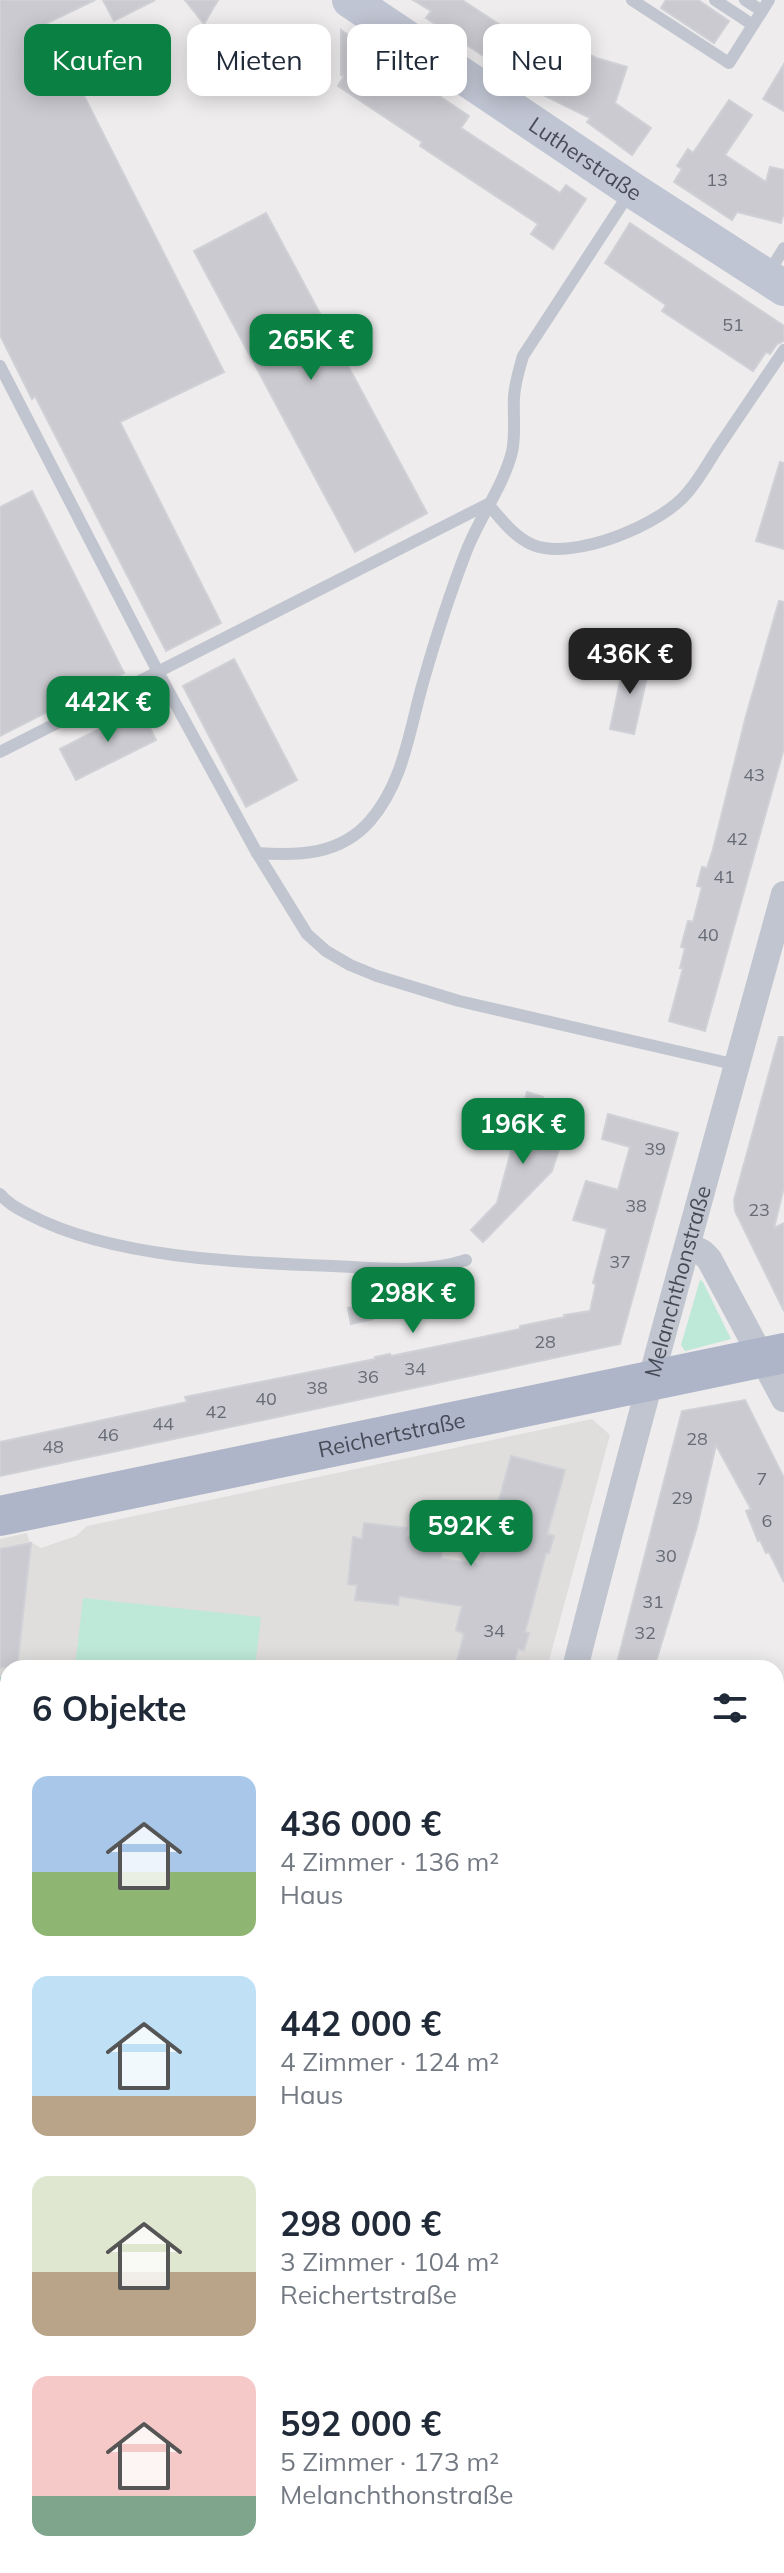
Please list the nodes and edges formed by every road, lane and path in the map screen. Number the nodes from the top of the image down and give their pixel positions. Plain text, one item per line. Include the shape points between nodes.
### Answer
1 (350, 0) edge
2 (632, 0) edge
3 (715, 0) edge
4 (745, 0) edge
5 (766, 6) edge
6 (753, 25) junction
7 (632, 190) junction
8 (778, 271) edge
9 (784, 350) edge
10 (0, 366) edge
11 (488, 504) junction
12 (158, 672) junction
13 (0, 752) edge
14 (257, 853) junction
15 (783, 904) edge
16 (738, 1065) junction
17 (0, 1194) edge
18 (689, 1246) junction
19 (466, 1260) dead end
20 (774, 1355) edge
21 (650, 1380) junction
22 (784, 1399) edge
23 (0, 1516) edge
24 (577, 1660) edge

1 - 7 street, Lutherstraße
2 - 6 lane via 729,63
3 - 6 lane
4 - 5 lane
5 - 6 lane
7 - 8 street, Lutherstraße
7 - 11 lane via 523,356 516,379 512,451
9 - 11 lane via 687,494 654,518 595,543 568,550 544,548 515,534
10 - 12 lane
11 - 12 lane
11 - 14 lane via 442,617 407,747 387,796 348,840 293,856
12 - 13 lane
12 - 14 lane
14 - 16 lane via 307,934 350,965 459,1001
15 - 16 street, Melanchthonstraße
16 - 18 street, Melanchthonstraße
17 - 19 lane via 44,1222 137,1249 242,1263 414,1269
18 - 20 street via 709,1259
18 - 21 street, Melanchthonstraße
20 - 21 main road, Reichertstraße
20 - 22 street
21 - 23 main road, Reichertstraße
21 - 24 street, Melanchthonstraße

